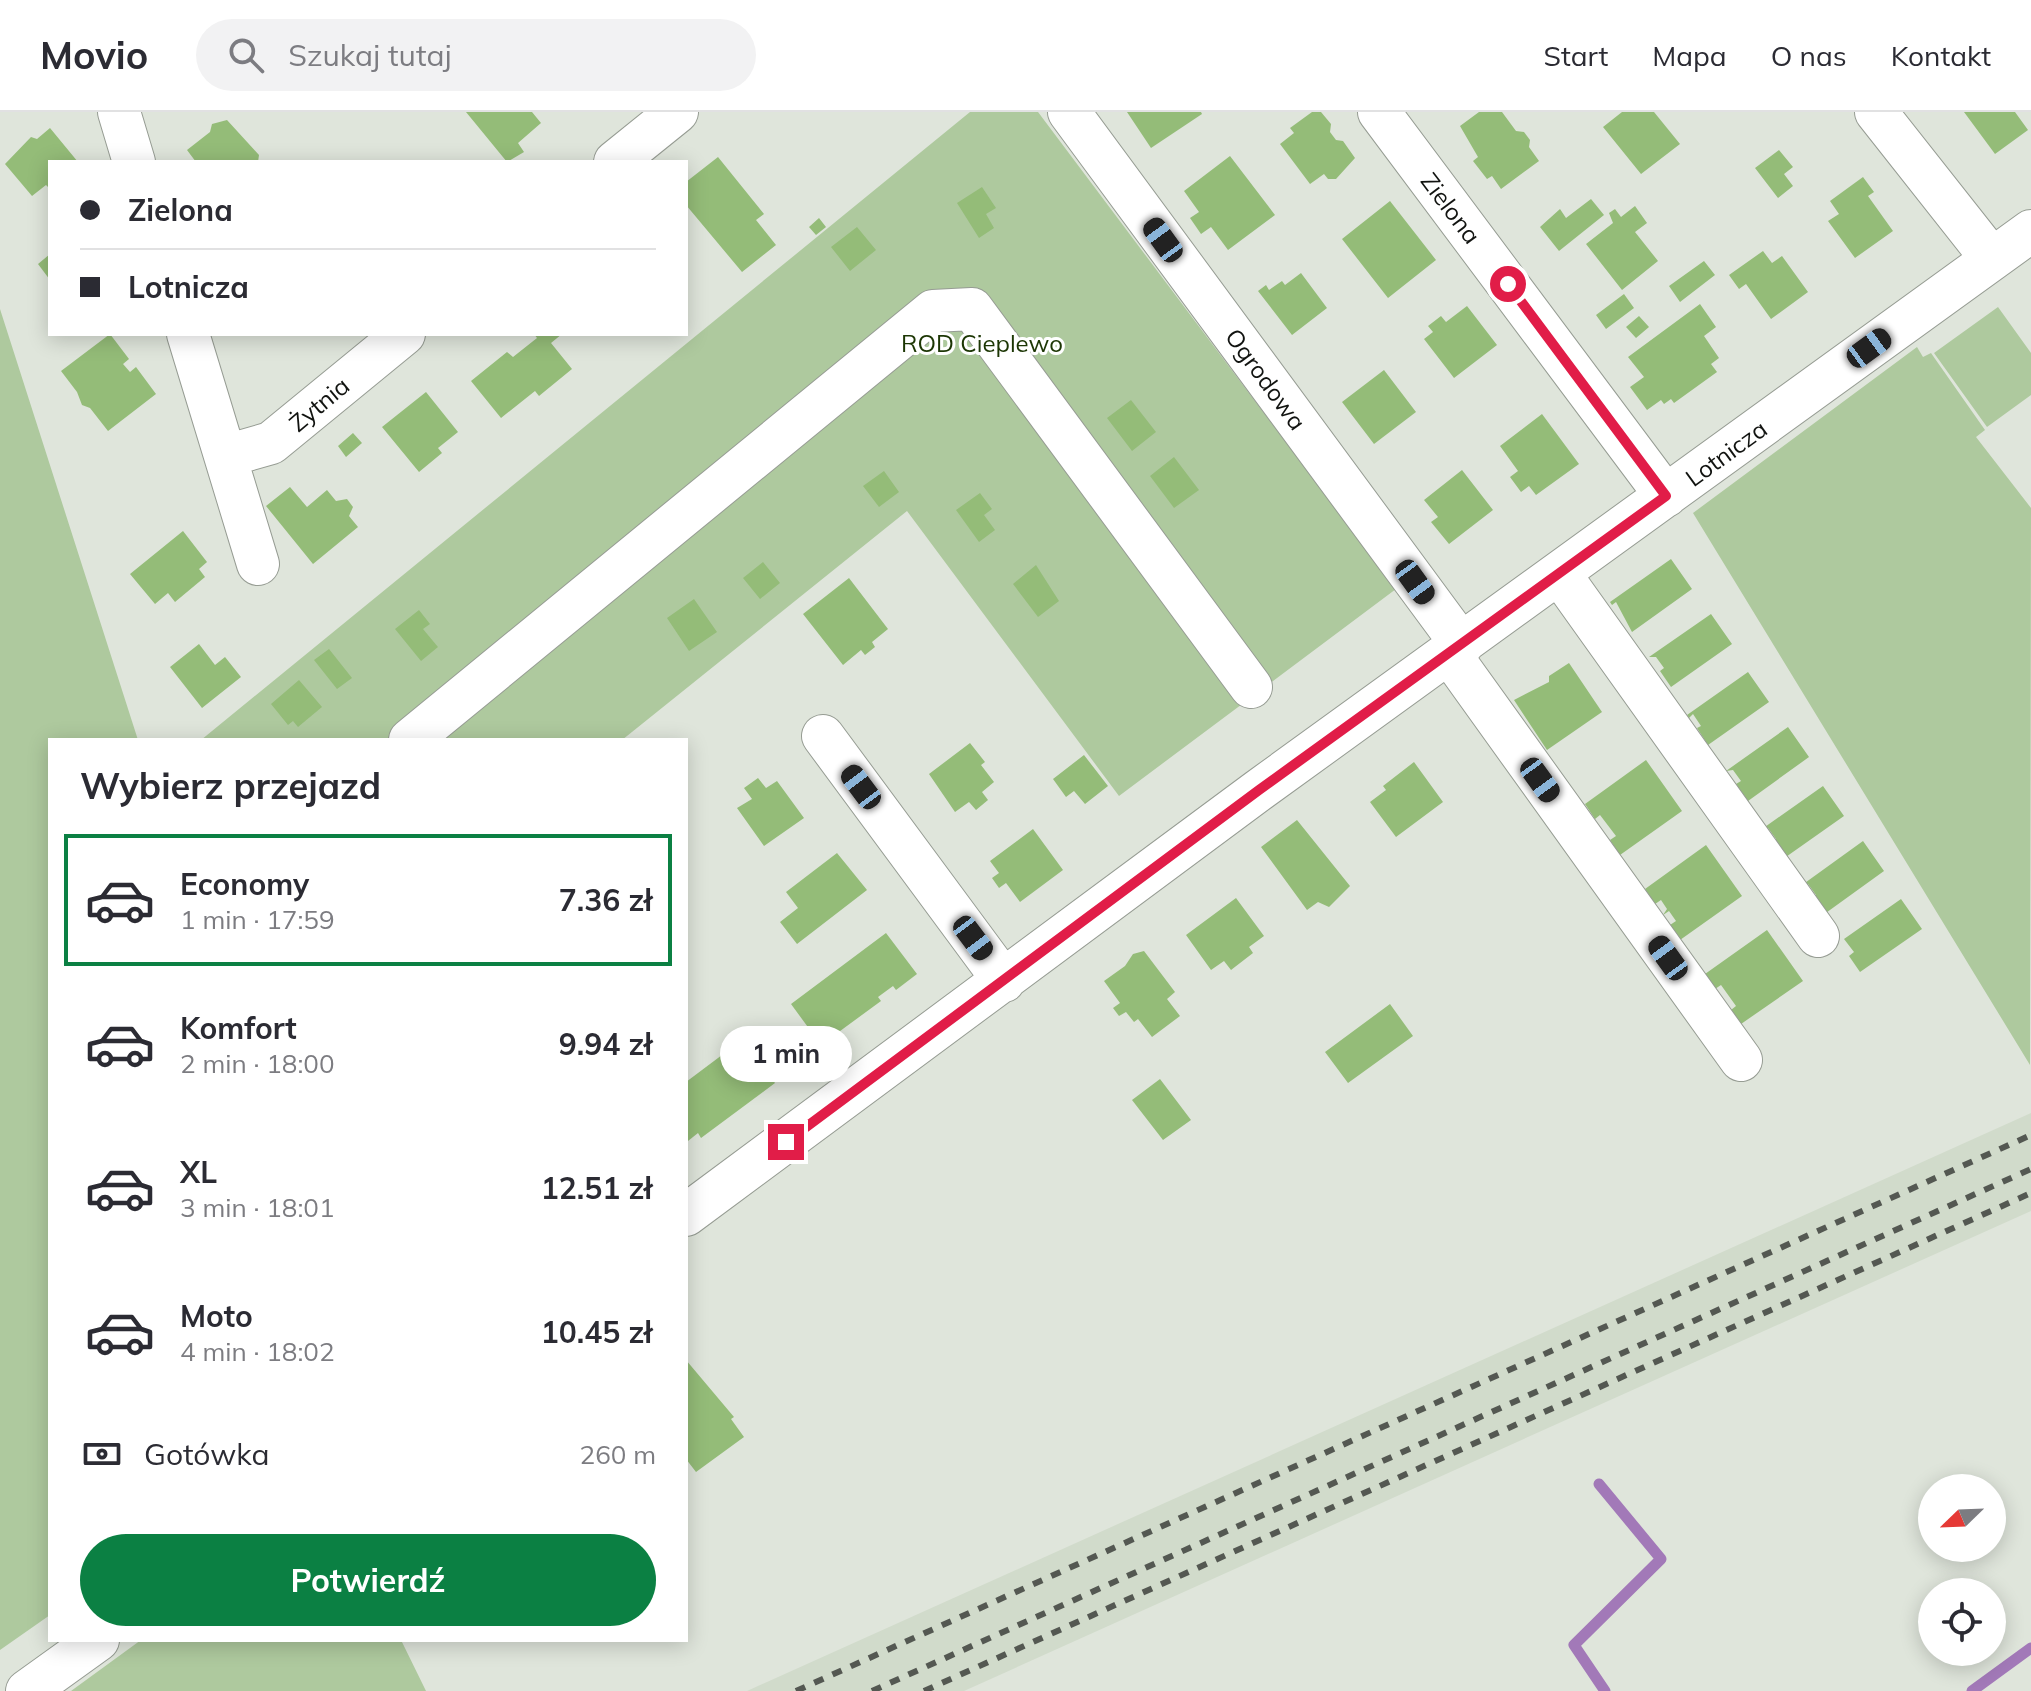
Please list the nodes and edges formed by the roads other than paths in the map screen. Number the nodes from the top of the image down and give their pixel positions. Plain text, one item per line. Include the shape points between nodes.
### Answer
1 (119, 112) edge
2 (677, 112) edge
3 (1069, 112) edge
4 (1379, 112) edge
5 (1876, 112) edge
6 (133, 160) edge
7 (617, 160) edge
8 (2031, 231) edge
9 (1992, 259) junction
10 (189, 336) edge
11 (402, 336) edge
12 (226, 456) junction
13 (1666, 496) junction
14 (258, 564) dead end
15 (1559, 573) junction
16 (1456, 649) junction
17 (1251, 687) dead end
18 (823, 736) dead end
19 (412, 738) edge
20 (1818, 936) dead end
21 (1004, 981) junction
22 (1741, 1060) dead end
23 (688, 1214) edge
24 (95, 1642) edge
25 (27, 1691) edge

1 - 6 street
2 - 7 street
3 - 16 street, Ogrodowa
4 - 13 street, Zielona
5 - 9 street
8 - 9 street, Lotnicza
9 - 13 street, Lotnicza
10 - 12 street
11 - 12 street, Żytnia via 271,443
12 - 14 street
13 - 15 street, Lotnicza
15 - 16 street, Lotnicza
15 - 20 street
16 - 21 street, Lotnicza
16 - 22 street, Ogrodowa
17 - 19 street via 972,309 933,311
18 - 21 street
21 - 23 street, Lotnicza
24 - 25 street

